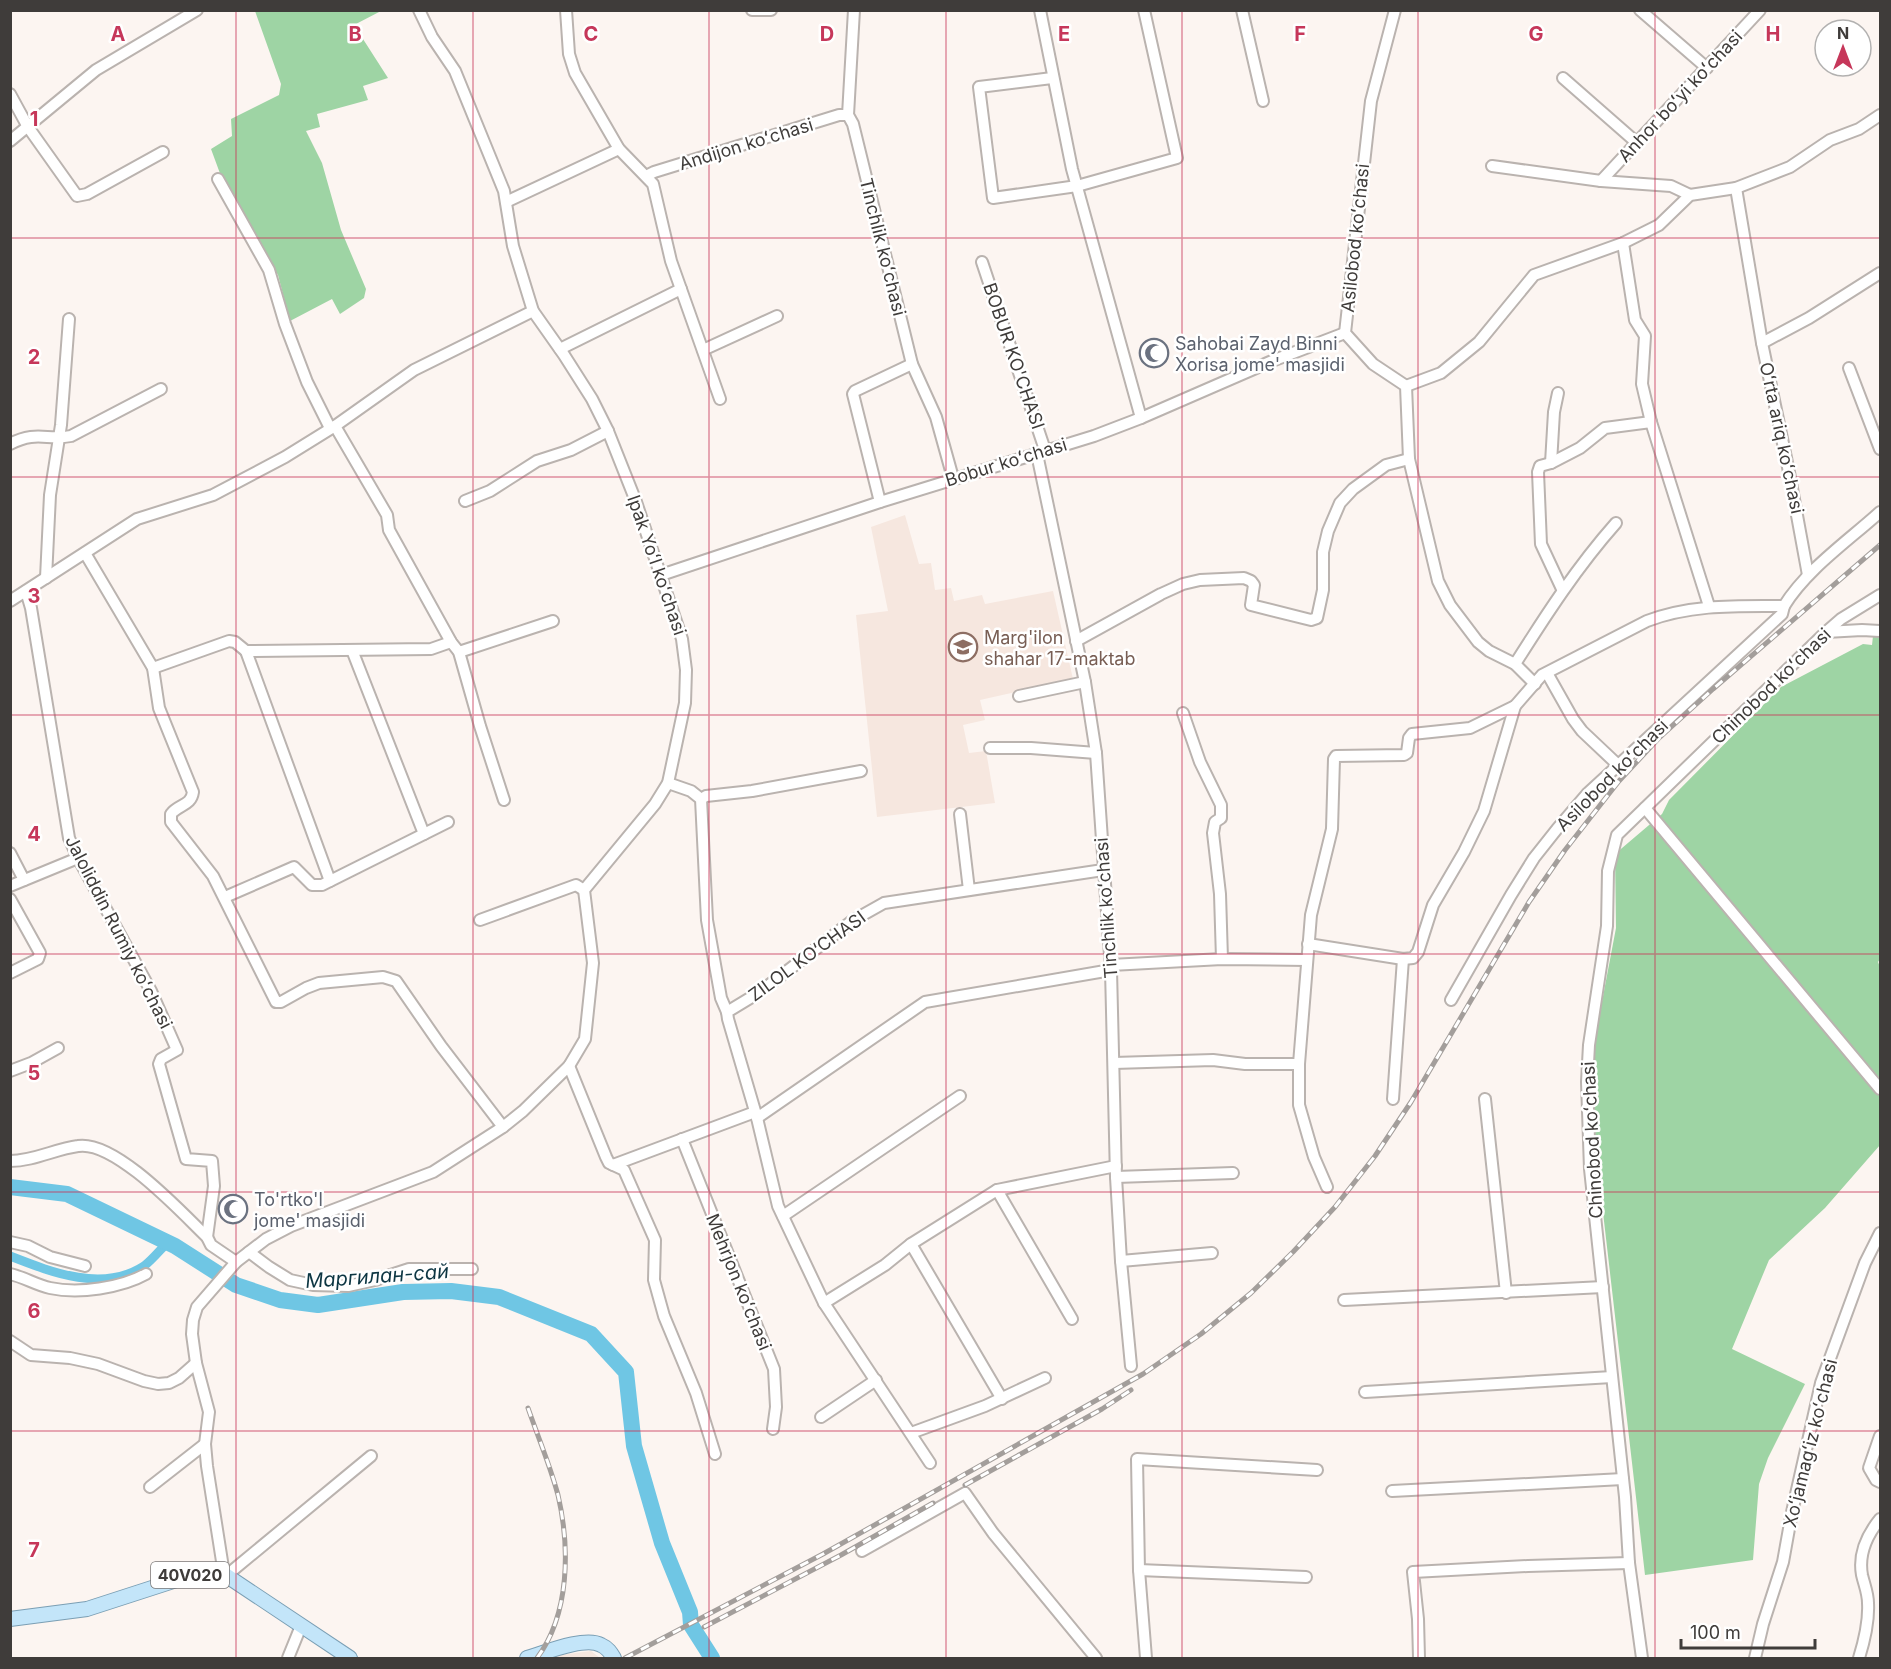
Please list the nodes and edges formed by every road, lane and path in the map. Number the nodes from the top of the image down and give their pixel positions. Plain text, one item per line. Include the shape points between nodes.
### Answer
1 (197, 10) edge
2 (419, 10) edge
3 (566, 10) edge
4 (752, 10) edge
5 (771, 10) edge
6 (854, 10) edge
7 (1040, 10) edge
8 (1144, 10) edge
9 (1242, 10) edge
10 (1395, 10) edge
11 (1640, 10) edge
12 (1760, 10) edge
13 (1707, 68) junction
14 (1052, 78) junction
15 (1563, 78) dead end
16 (10, 94) edge
17 (1263, 101) dead end
18 (848, 115) junction
19 (1881, 115) edge
20 (28, 127) junction
21 (10, 141) edge
22 (1636, 142) junction
23 (619, 149) junction
24 (163, 152) dead end
25 (1492, 166) dead end
26 (646, 176) junction
27 (218, 179) dead end
28 (1601, 181) junction
29 (1077, 186) junction
30 (1736, 188) junction
31 (1690, 195) junction
32 (506, 202) junction
33 (1623, 243) junction
34 (982, 262) dead end
35 (1881, 273) edge
36 (681, 289) junction
37 (533, 312) junction
38 (777, 316) dead end
39 (69, 319) dead end
40 (1345, 333) junction
41 (1762, 343) junction
42 (560, 349) junction
43 (703, 350) junction
44 (912, 364) junction
45 (1850, 368) dead end
46 (1406, 386) junction
47 (161, 389) dead end
48 (1558, 393) dead end
49 (720, 399) dead end
50 (1141, 418) junction
51 (1651, 422) junction
52 (333, 427) junction
53 (608, 431) junction
54 (58, 437) junction
55 (10, 444) edge
56 (1881, 449) edge
57 (1041, 452) junction
58 (1409, 459) junction
59 (1551, 463) junction
60 (953, 478) junction
61 (465, 501) dead end
62 (880, 502) junction
63 (1881, 512) edge
64 (1616, 523) dead end
65 (85, 553) junction
66 (1808, 574) junction
67 (661, 575) junction
68 (46, 578) junction
69 (1562, 589) junction
70 (26, 591) junction
71 (1881, 595) edge
72 (10, 601) edge
73 (1709, 606) junction
74 (1784, 606) junction
75 (553, 621) dead end
76 (1881, 631) edge
77 (1826, 632) junction
78 (1076, 641) junction
79 (451, 642) junction
80 (352, 650) junction
81 (246, 651) junction
82 (459, 652) junction
83 (1515, 664) junction
84 (153, 668) junction
85 (1547, 673) junction
86 (1086, 682) junction
87 (1535, 684) junction
88 (1019, 696) dead end
89 (1515, 706) junction
90 (1183, 713) dead end
91 (990, 748) dead end
92 (1096, 753) junction
93 (1618, 765) junction
94 (861, 771) dead end
95 (668, 783) junction
96 (701, 798) junction
97 (504, 800) dead end
98 (1645, 808) junction
99 (960, 814) dead end
100 (448, 822) dead end
101 (424, 834) junction
102 (10, 853) edge
103 (78, 858) junction
104 (1103, 870) junction
105 (24, 880) junction
106 (330, 881) junction
107 (10, 885) edge
108 (584, 890) junction
109 (969, 890) junction
110 (225, 897) junction
111 (10, 899) edge
112 (480, 920) dead end
113 (1308, 944) junction
114 (1222, 959) junction
115 (1403, 959) junction
116 (1307, 960) junction
117 (1111, 967) junction
118 (10, 973) edge
119 (1451, 1000) dead end
120 (727, 1012) junction
121 (58, 1048) dead end
122 (1114, 1063) junction
123 (1299, 1064) junction
124 (570, 1066) junction
125 (10, 1071) edge
126 (1881, 1089) edge
127 (960, 1096) dead end
128 (1393, 1099) dead end
129 (1485, 1099) dead end
130 (756, 1115) junction
131 (503, 1127) junction
132 (682, 1139) junction
133 (10, 1161) edge
134 (613, 1165) junction
135 (1116, 1171) junction
136 (1233, 1173) dead end
137 (1327, 1187) dead end
138 (997, 1190) junction
139 (783, 1215) junction
140 (1881, 1233) edge
141 (207, 1237) junction
142 (10, 1242) edge
143 (911, 1244) junction
144 (249, 1252) junction
145 (1212, 1253) dead end
146 (1121, 1261) junction
147 (237, 1262) junction
148 (85, 1266) dead end
149 (472, 1269) dead end
150 (10, 1274) edge
151 (146, 1274) dead end
152 (1603, 1287) junction
153 (1506, 1293) junction
154 (1344, 1300) dead end
155 (824, 1303) junction
156 (1072, 1319) dead end
157 (10, 1341) edge
158 (196, 1363) junction
159 (1131, 1366) dead end
160 (1612, 1377) junction
161 (1045, 1378) dead end
162 (876, 1380) junction
163 (1365, 1392) dead end
164 (1002, 1399) junction
165 (821, 1417) dead end
166 (773, 1429) dead end
167 (911, 1433) junction
168 (1881, 1436) edge
169 (205, 1444) junction
170 (715, 1454) dead end
171 (371, 1456) dead end
172 (930, 1463) dead end
173 (1317, 1470) dead end
174 (1623, 1479) junction
175 (1881, 1482) edge
176 (150, 1487) dead end
177 (1392, 1491) dead end
178 (1881, 1519) edge
179 (862, 1551) dead end
180 (1629, 1563) junction
181 (1139, 1570) junction
182 (225, 1574) junction
183 (1306, 1577) dead end
184 (10, 1619) edge
185 (301, 1626) junction
186 (611, 1654) edge
187 (288, 1659) edge
188 (350, 1659) edge
189 (527, 1659) edge
190 (1096, 1659) edge
191 (1146, 1659) edge
192 (1419, 1659) edge
193 (1642, 1659) edge
194 (1755, 1659) edge
195 (1859, 1659) edge

1 - 20 street via 96,70
2 - 32 street, Ipak Yoʻl koʻchasi via 455,71
3 - 23 street via 575,73
4 - 5 street
6 - 18 street, Tinchlik koʻchasi
7 - 14 street
8 - 29 street via 1178,158
9 - 17 street
10 - 40 street, Asilobod koʻchasi via 1371,101
11 - 13 street
12 - 13 street, Anhor boʻyi koʻchasi
13 - 22 street, Anhor boʻyi koʻchasi
14 - 29 street
14 - 29 street via 979,87 993,198
15 - 22 street
16 - 20 street
18 - 26 street, Andijon koʻchasi
18 - 44 street, Tinchlik koʻchasi
19 - 30 street via 1830,140 1790,167
20 - 21 street
20 - 24 street via 76,196 87,194
22 - 28 street, Anhor boʻyi koʻchasi
23 - 26 street
23 - 32 street
25 - 28 street
26 - 36 street via 653,184
27 - 52 street via 269,270 307,382
28 - 31 street via 1671,186
29 - 50 street
30 - 31 street
30 - 41 street
31 - 33 street via 1659,225
32 - 37 street, Ipak Yoʻl koʻchasi via 513,246
33 - 46 street via 1534,275 1479,342 1441,373
33 - 51 street via 1635,320 1645,336 1642,384
34 - 57 street, BOBUR KO'CHASI
35 - 41 street, Oʻrta ariq koʻchasi
36 - 42 street
36 - 43 street
37 - 42 street, Ipak Yoʻl koʻchasi
37 - 52 street via 414,370
38 - 43 street
39 - 54 street
40 - 46 street, Asilobod koʻchasi via 1373,364
40 - 50 street, Bobur koʻchasi
41 - 66 street, Oʻrta ariq koʻchasi
42 - 53 street, Ipak Yoʻl koʻchasi
43 - 49 street
44 - 60 street, Tinchlik koʻchasi via 936,417
44 - 62 street via 852,394
45 - 56 street
46 - 58 street
47 - 54 street via 71,436
48 - 59 street
50 - 57 street, Bobur koʻchasi
51 - 59 street via 1605,428 1580,448
51 - 73 street
52 - 65 street via 213,495 137,519
52 - 79 street via 387,514 389,530
53 - 61 street via 571,450 537,461 490,491
53 - 67 street, Ipak Yoʻl koʻchasi
54 - 55 street via 25,437
54 - 68 street via 50,495
57 - 60 street, Bobur koʻchasi
57 - 78 street, Tinchlik koʻchasi
58 - 78 street via 1386,465 1340,503 1323,552 1323,590 1317,618 1311,620 1251,605 1254,585 1244,578 1200,580 1161,594
58 - 83 street via 1438,581 1450,605 1478,642
59 - 69 street via 1539,466 1538,472 1541,544
60 - 62 street, Bobur koʻchasi
62 - 67 street, Bobur koʻchasi
63 - 66 street
64 - 69 street
65 - 68 street
65 - 84 street
66 - 74 street, Asilobod koʻchasi
67 - 95 street, Ipak Yoʻl koʻchasi via 682,639 686,670 685,703
68 - 70 street
69 - 83 street
70 - 72 street
70 - 103 street, Jaloliddin Rumiy koʻchasi via 69,838
71 - 77 street, Chinobod koʻchasi
73 - 74 street
73 - 85 street via 1647,621
74 - 93 street, Asilobod koʻchasi via 1782,614
75 - 82 street
76 - 77 street
77 - 98 street, Chinobod koʻchasi
78 - 86 street, Tinchlik koʻchasi
79 - 80 street via 431,649
79 - 82 street
80 - 81 street
80 - 101 street
81 - 84 street via 229,641
81 - 106 street
82 - 97 street
83 - 87 street
84 - 110 street via 159,708 193,792 188,803 171,814 171,822
85 - 87 street
85 - 93 street via 1582,731
86 - 88 street
86 - 92 street, Tinchlik koʻchasi
87 - 89 street
89 - 113 street via 1470,728 1412,734 1404,755 1336,756 1332,829
89 - 115 street via 1484,811 1433,905 1418,952 1413,958
90 - 114 street via 1221,805 1221,818 1215,822 1213,833
91 - 92 street
92 - 104 street, Tinchlik koʻchasi
93 - 119 street, Asilobod koʻchasi via 1587,794 1534,858
94 - 96 street
95 - 96 street
95 - 108 street, Ipak Yoʻl koʻchasi
96 - 120 street via 707,920
98 - 126 street
98 - 152 street, Chinobod koʻchasi via 1617,835 1608,871 1607,926 1589,1045 1590,1169
99 - 109 street
100 - 101 street
101 - 106 street
102 - 105 street
103 - 105 street
103 - 141 street, Jaloliddin Rumiy koʻchasi via 151,991 177,1050 159,1064 186,1159 212,1161 214,1186
104 - 109 street, ZILOL KO‘CHASI
104 - 117 street, Tinchlik koʻchasi
105 - 107 street
106 - 110 street via 312,885 294,867
108 - 112 street via 576,885
108 - 124 street via 593,963 585,1039
109 - 120 street, ZILOL KO‘CHASI via 884,903 852,921 760,992
110 - 131 street via 276,1002 320,983 383,977 396,981
111 - 118 street via 39,959
113 - 115 street
113 - 116 street
114 - 116 street
114 - 117 street
115 - 128 street
116 - 123 street
117 - 122 street, Tinchlik koʻchasi
117 - 130 street via 925,1002
120 - 130 street
121 - 125 street
122 - 123 street via 1213,1060
122 - 135 street, Tinchlik koʻchasi
123 - 137 street via 1299,1105
124 - 131 street
124 - 134 street via 606,1157
127 - 139 street
129 - 153 street
130 - 132 street
130 - 139 street
131 - 144 street via 433,1172 291,1226
132 - 134 street
132 - 166 street, Mehrjon koʻchasi via 774,1369
133 - 141 street via 78,1145 90,1146 142,1175
134 - 170 street via 624,1170 655,1240 654,1280 664,1316 696,1393
135 - 136 street
135 - 138 street
135 - 146 street, Tinchlik koʻchasi
138 - 143 street
138 - 156 street
139 - 155 street
140 - 194 street, Xoʻjamagʻiz koʻchasi via 1865,1263 1821,1383 1783,1562
141 - 147 street via 211,1245
142 - 148 street
143 - 155 street
143 - 164 street
144 - 147 street
144 - 149 street via 290,1280 313,1285 348,1286 409,1269
145 - 146 street
146 - 159 street, Tinchlik koʻchasi
147 - 158 street via 197,1307 192,1334
150 - 151 street via 64,1290 120,1286
152 - 153 street
152 - 160 street, Chinobod koʻchasi
153 - 154 street
155 - 162 street
157 - 158 street via 31,1355 88,1362 159,1384 179,1378
158 - 169 street via 209,1412
160 - 163 street
160 - 174 street, Chinobod koʻchasi
161 - 164 street
162 - 165 street
162 - 167 street
164 - 167 street
167 - 172 street
168 - 175 street via 1869,1468
169 - 176 street
169 - 182 street
171 - 182 street
173 - 181 street via 1137,1459
174 - 177 street
174 - 180 street, Chinobod koʻchasi
178 - 195 street via 1864,1543 1862,1571 1868,1603
179 - 190 street via 965,1493
180 - 192 street via 1413,1572
180 - 193 street, Chinobod koʻchasi
181 - 183 street
181 - 191 street
182 - 184 main road, 40V020 via 192,1575 87,1609
182 - 185 main road, 40V020
185 - 187 street
185 - 188 main road, 40V020
186 - 189 main road via 599,1643 582,1643

